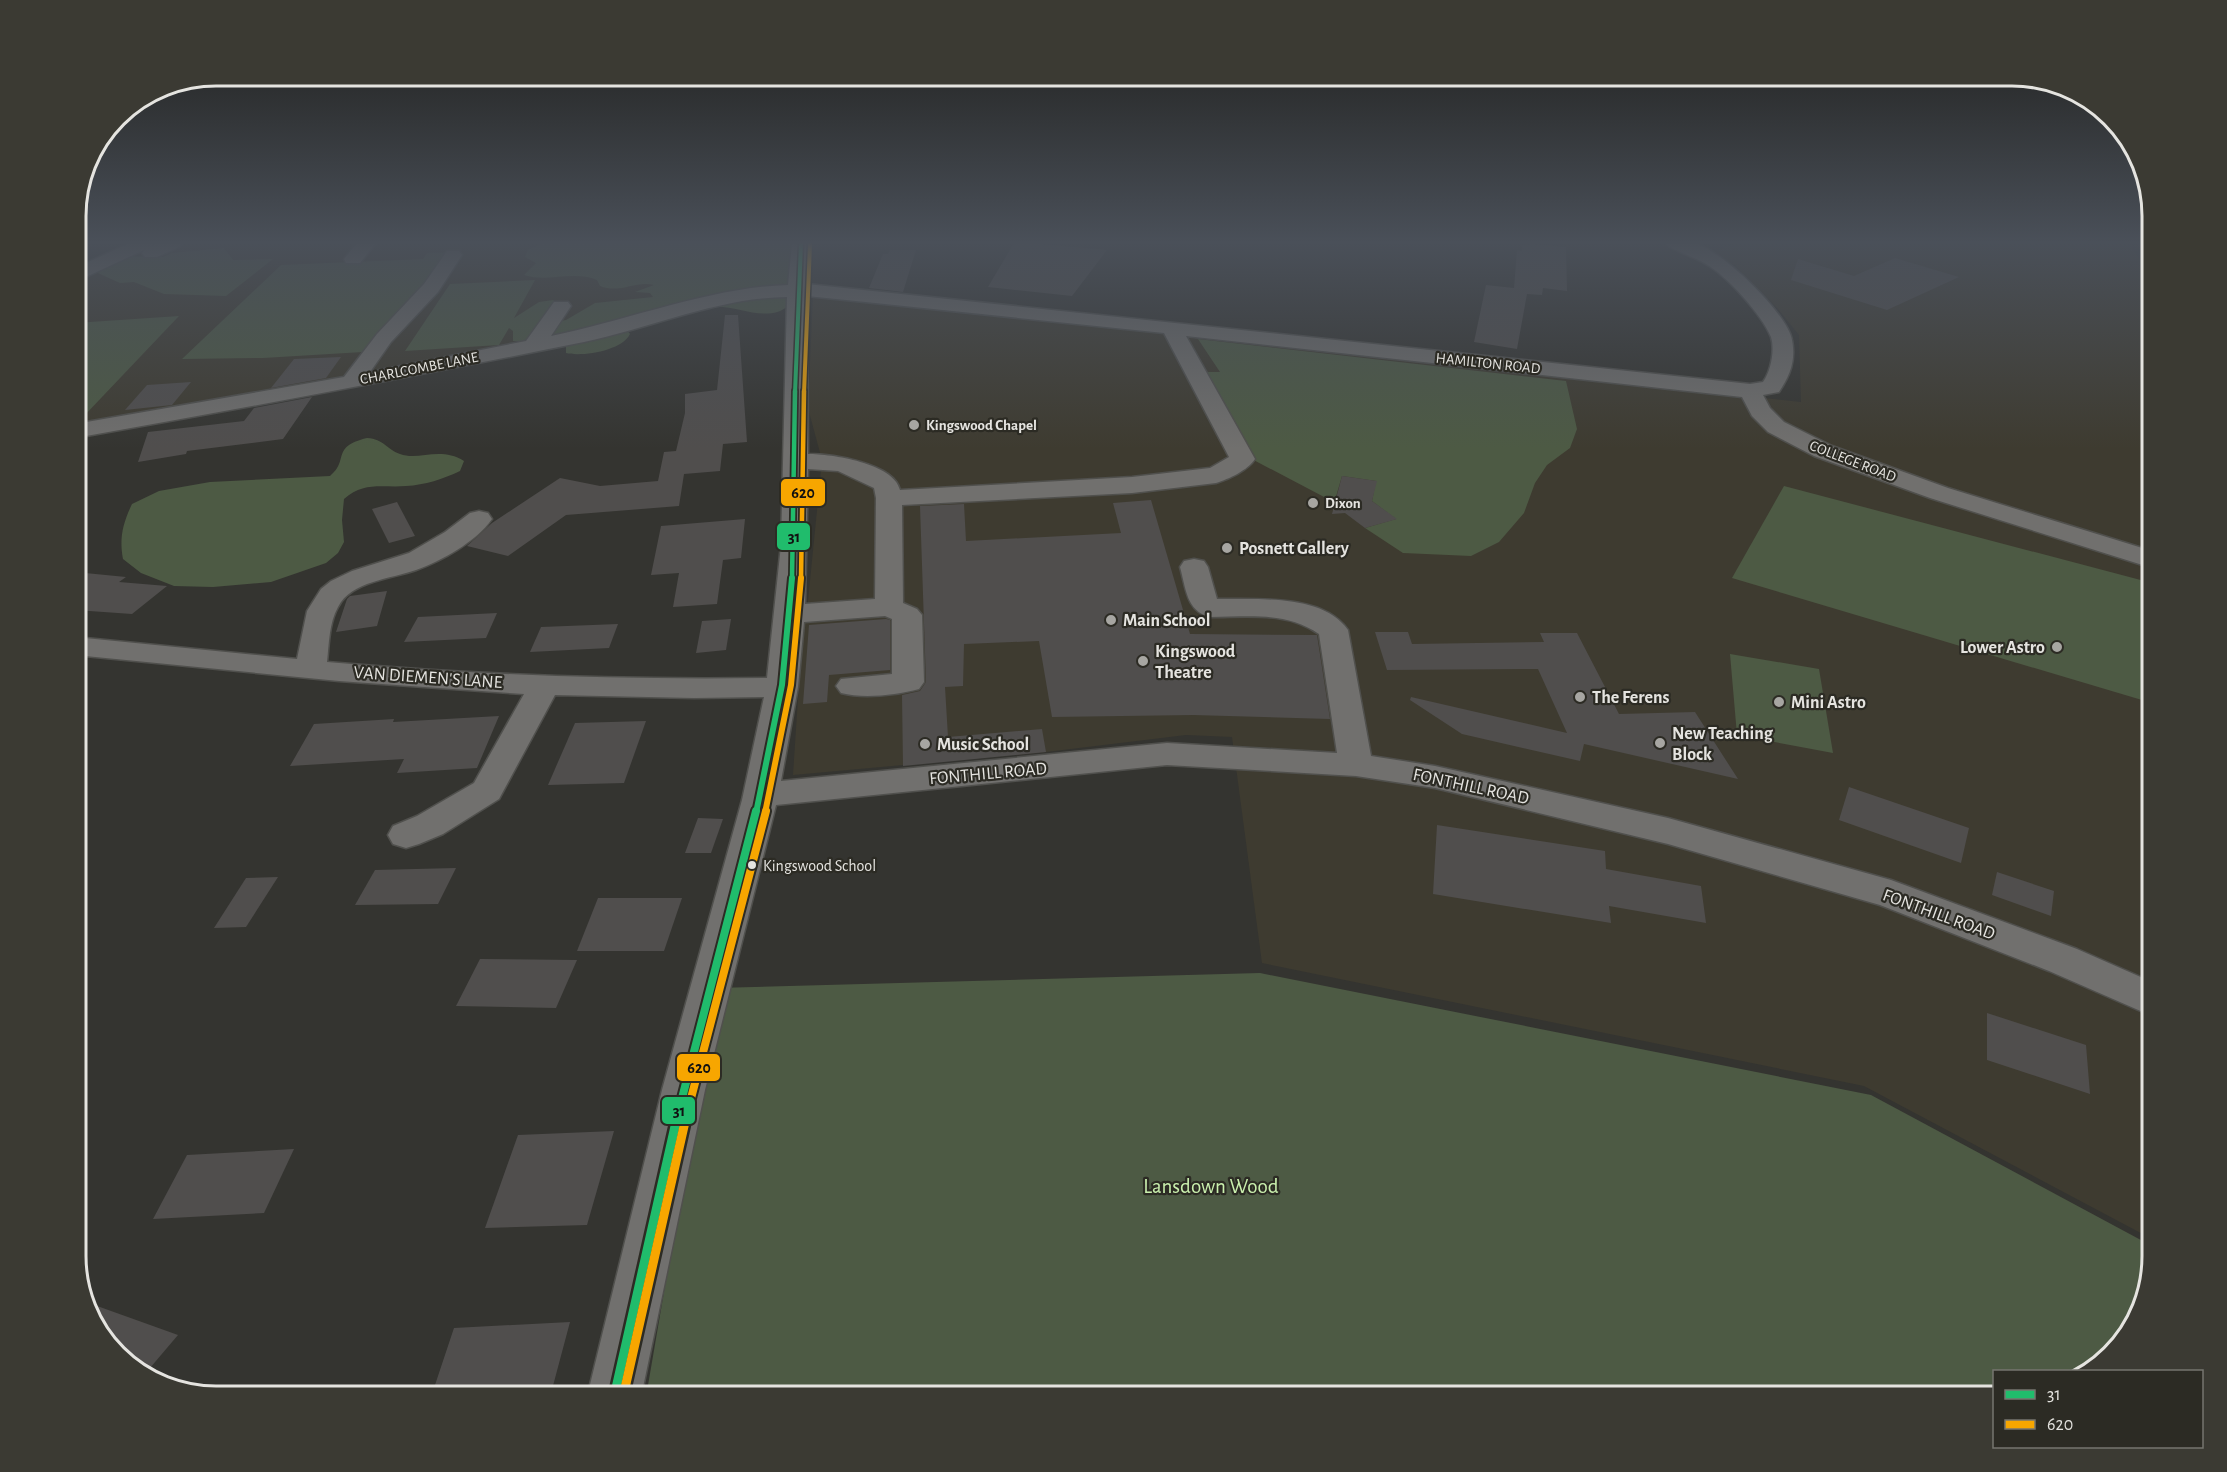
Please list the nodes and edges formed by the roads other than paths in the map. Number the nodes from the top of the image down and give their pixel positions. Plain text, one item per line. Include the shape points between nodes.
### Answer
1 (409, 312) edge
2 (557, 312) edge
3 (673, 312) edge
4 (796, 312) edge
5 (1021, 312) edge
6 (1773, 312) edge
7 (1171, 328) junction
8 (533, 346) junction
9 (351, 381) junction
10 (1750, 391) junction
11 (172, 394) dead end
12 (153, 417) junction
13 (86, 429) edge
14 (796, 462) junction
15 (889, 498) junction
16 (479, 519) dead end
17 (2142, 557) edge
18 (1194, 567) dead end
19 (889, 607) junction
20 (790, 614) junction
21 (86, 647) edge
22 (310, 668) junction
23 (544, 686) junction
24 (852, 686) dead end
25 (782, 687) junction
26 (1356, 765) junction
27 (760, 795) junction
28 (406, 835) dead end
29 (2142, 996) edge
30 (616, 1386) edge

1 - 9 street
2 - 8 street
3 - 8 street, CHARLCOMBE LANE
4 - 14 street
5 - 7 street, HAMILTON ROAD
6 - 10 street via 1782,339 1781,372 1771,387
7 - 10 street, HAMILTON ROAD
7 - 15 street via 1243,459 1216,475 1132,485
8 - 9 street, CHARLCOMBE LANE
9 - 12 street, CHARLCOMBE LANE
10 - 17 street, COLLEGE ROAD via 1760,411 1776,427 1823,452
11 - 12 street
12 - 13 street, CHARLCOMBE LANE
14 - 15 street via 822,460 862,470 886,484
14 - 20 street
15 - 19 street
16 - 22 street via 432,552 345,584 332,593 322,608
18 - 26 street via 1204,603 1210,608 1294,610 1316,617 1333,630
19 - 20 street
19 - 24 street via 907,615 908,682
20 - 25 street
21 - 22 street, VAN DIEMEN'S LANE
22 - 23 street, VAN DIEMEN'S LANE
23 - 25 street, VAN DIEMEN'S LANE
23 - 28 street via 487,790
25 - 27 street
26 - 27 street, FONTHILL ROAD via 1167,754
26 - 29 street, FONTHILL ROAD via 1435,777 1585,810 1891,894 2063,960
27 - 30 street via 696,1040

